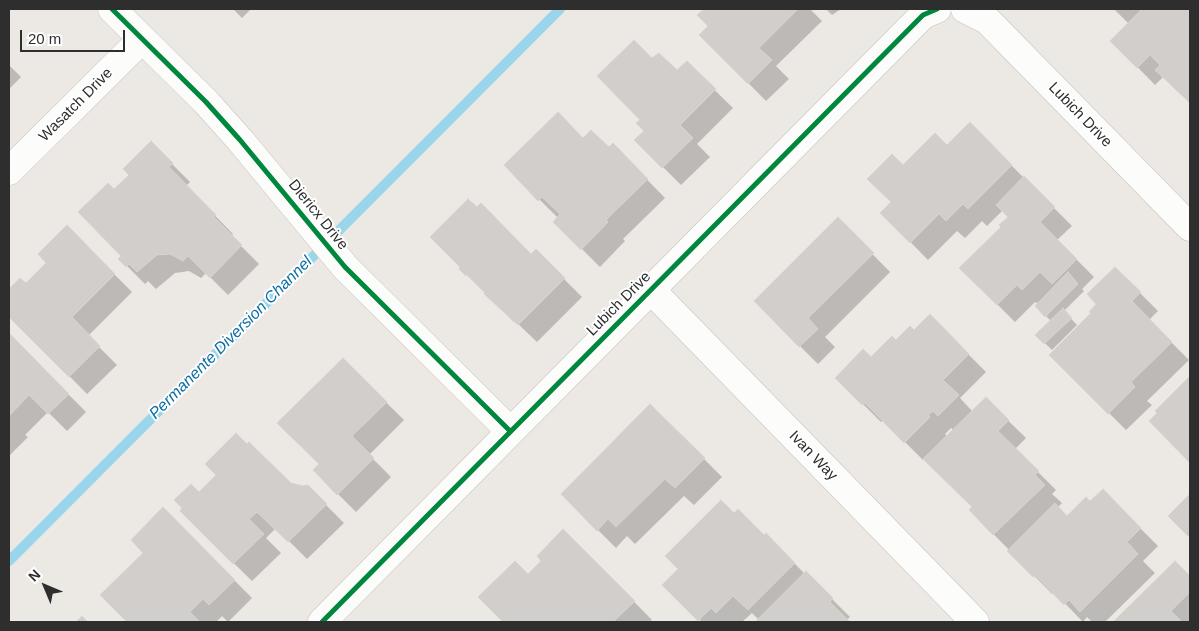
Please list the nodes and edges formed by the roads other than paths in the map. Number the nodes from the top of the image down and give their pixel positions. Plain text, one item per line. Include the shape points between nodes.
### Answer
1 (112, 9) edge
2 (936, 9) edge
3 (966, 9) edge
4 (142, 38) junction
5 (9, 171) edge
6 (1190, 228) edge
7 (651, 290) junction
8 (510, 431) junction
9 (322, 622) edge
10 (975, 622) edge

1 - 4 street, Diericx Drive
2 - 7 street, Lubich Drive via 923,15
3 - 6 street, Lubich Drive via 986,20
4 - 5 street, Wasatch Drive
4 - 8 street, Diericx Drive via 206,102 345,267
7 - 8 street, Lubich Drive
7 - 10 street, Ivan Way
8 - 9 street, Lubich Drive

